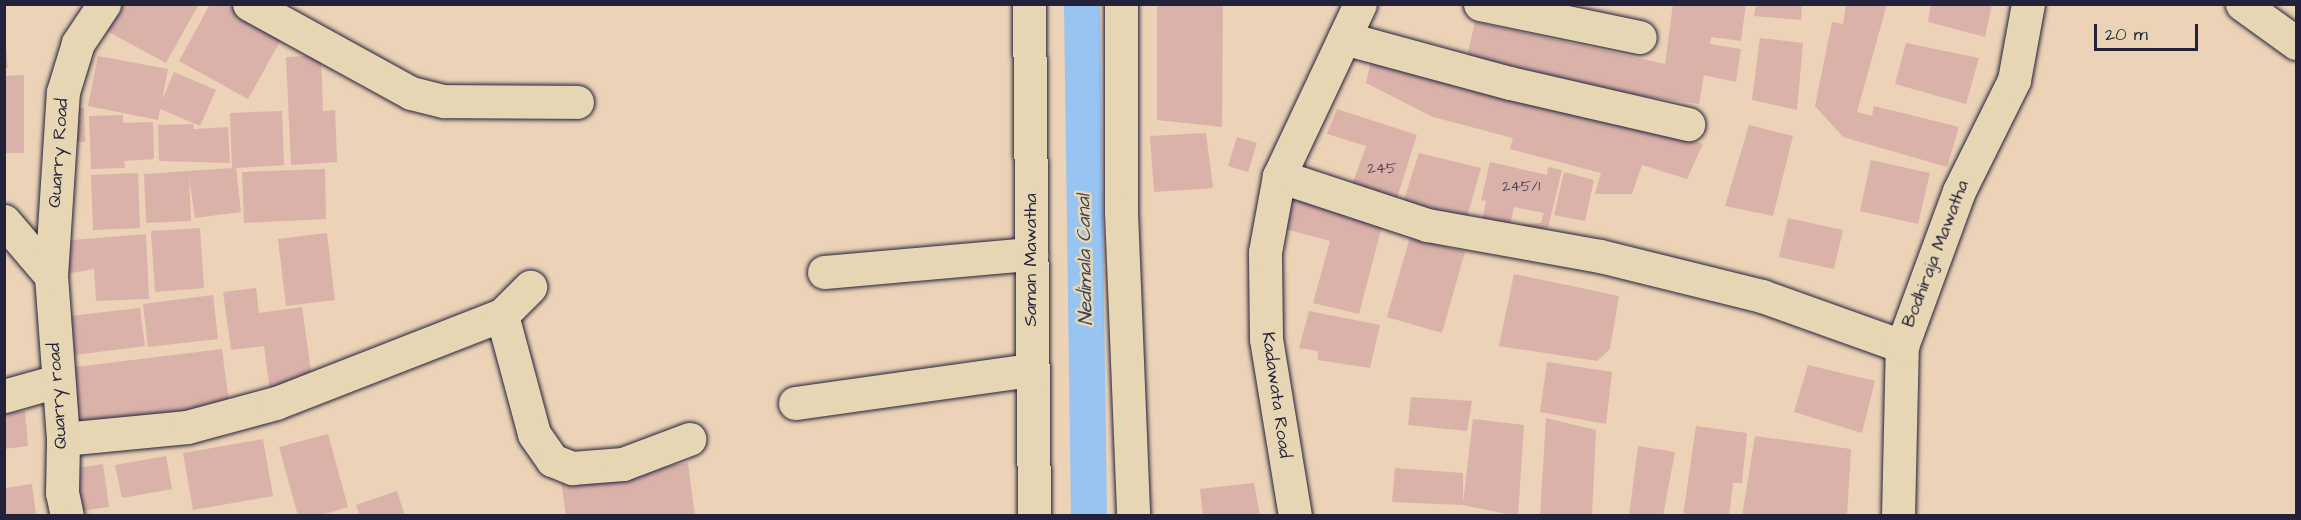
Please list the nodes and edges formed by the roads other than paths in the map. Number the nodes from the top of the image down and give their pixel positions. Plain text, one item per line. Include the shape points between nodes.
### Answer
1 (104, 4) edge
2 (249, 4) edge
3 (1029, 4) edge
4 (1120, 4) edge
5 (1360, 4) edge
6 (1480, 4) edge
7 (2028, 4) edge
8 (2242, 4) edge
9 (1640, 37) dead end
10 (1344, 38) junction
11 (2296, 43) edge
12 (577, 102) dead end
13 (1688, 124) dead end
14 (1279, 176) junction
15 (4, 220) edge
16 (1031, 254) junction
17 (824, 272) dead end
18 (51, 276) junction
19 (530, 287) dead end
20 (502, 315) junction
21 (1902, 346) junction
22 (1031, 370) junction
23 (57, 381) junction
24 (4, 396) edge
25 (795, 403) dead end
26 (63, 439) junction
27 (689, 440) dead end
28 (67, 516) edge
29 (1034, 516) edge
30 (1133, 516) edge
31 (1295, 516) edge
32 (1898, 516) edge

1 - 18 street, Quarry Road via 78,43 63,92
2 - 12 street via 411,93 444,101
3 - 16 street, Saman Mawatha
4 - 30 street via 1121,212
5 - 10 street, Kadawata Road
6 - 9 street
7 - 21 street, Bodhiraja Mawatha via 2014,80 1959,191
8 - 11 street
10 - 13 street via 1510,83
10 - 14 street, Kadawata Road
14 - 21 street via 1427,225 1600,256 1762,296
14 - 31 street, Kadawata Road via 1265,252 1266,339
15 - 18 street
16 - 17 street
16 - 22 street, Saman Mawatha
18 - 23 street, Quarry road
19 - 20 street
20 - 26 street via 254,409 187,428
20 - 27 street via 534,434 552,460 572,468 623,465
21 - 32 street, Bodhiraja Mawatha
22 - 25 street
22 - 29 street, Saman Mawatha
23 - 24 street
23 - 26 street, Quarry road
26 - 28 street, Quarry road via 62,493

